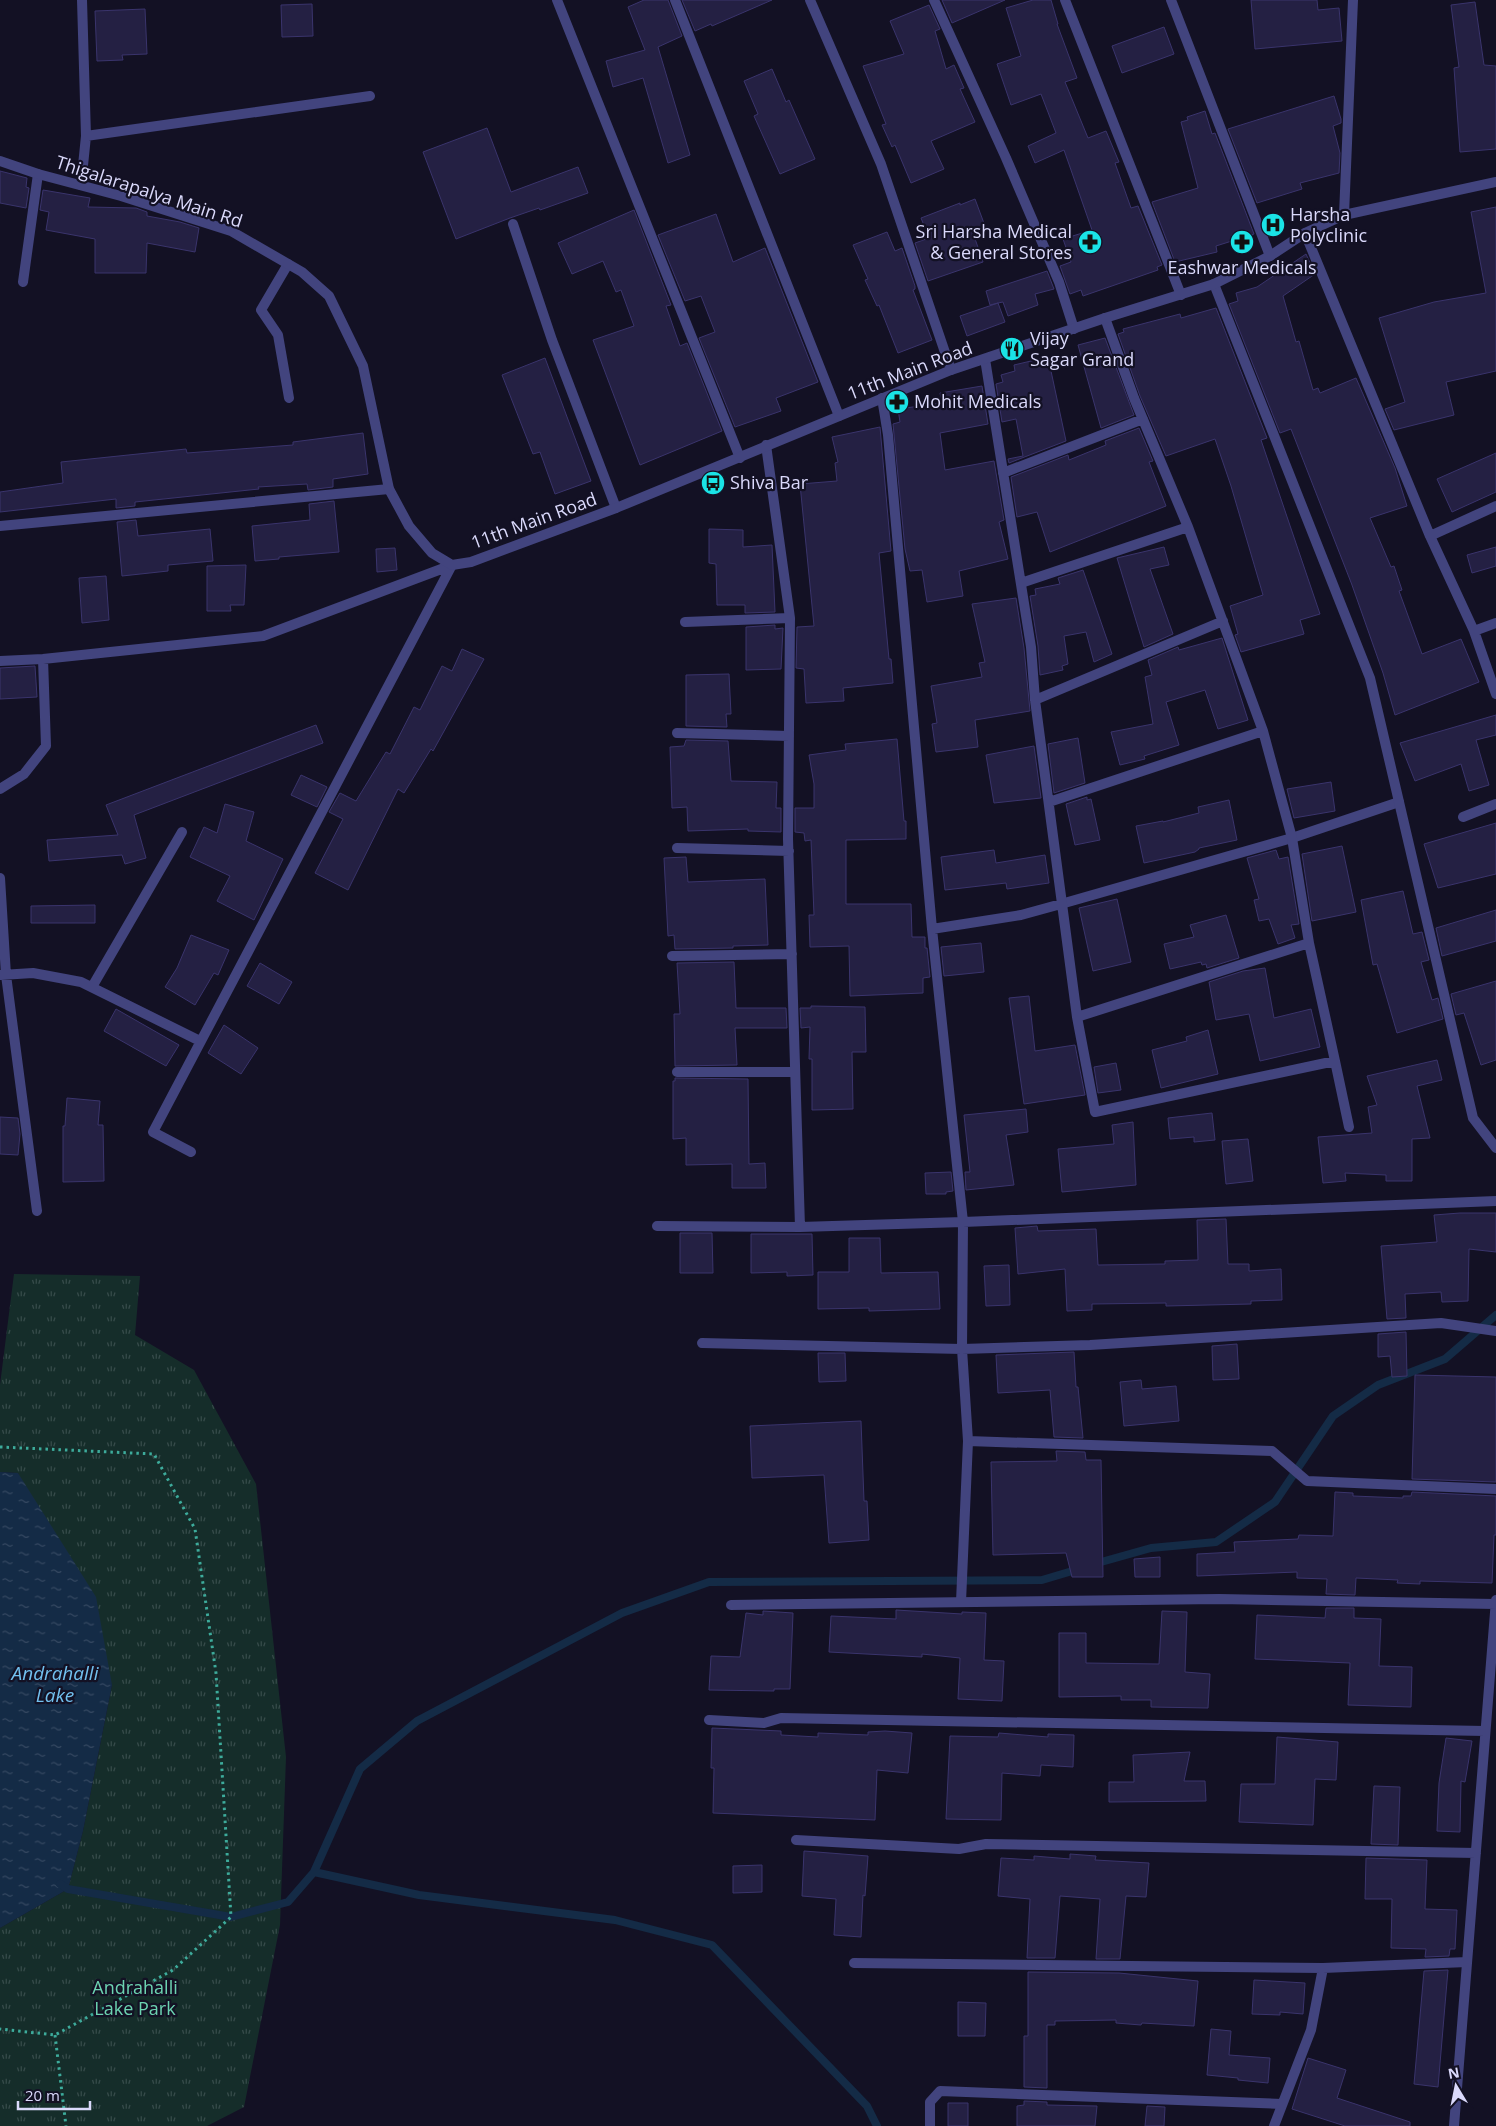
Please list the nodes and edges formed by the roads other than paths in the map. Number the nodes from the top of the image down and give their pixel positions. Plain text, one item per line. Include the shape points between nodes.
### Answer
1 (82, 0) edge
2 (557, 0) edge
3 (675, 0) edge
4 (810, 0) edge
5 (934, 0) edge
6 (1065, 0) edge
7 (1171, 0) edge
8 (1353, 0) edge
9 (370, 96) dead end
10 (86, 136) junction
11 (0, 161) edge
12 (38, 174) junction
13 (1496, 182) edge
14 (81, 185) junction
15 (1344, 215) junction
16 (513, 224) dead end
17 (1305, 233) junction
18 (1270, 256) junction
19 (288, 264) junction
20 (22, 282) dead end
21 (1214, 284) junction
22 (1182, 296) junction
23 (1104, 318) junction
24 (1074, 328) junction
25 (985, 359) junction
26 (951, 370) junction
27 (289, 398) dead end
28 (882, 398) junction
29 (839, 416) junction
30 (1143, 420) junction
31 (766, 446) junction
32 (740, 458) junction
33 (1003, 473) junction
34 (389, 489) junction
35 (1496, 506) edge
36 (616, 508) junction
37 (0, 526) edge
38 (1188, 527) junction
39 (1430, 536) junction
40 (452, 565) junction
41 (1021, 583) junction
42 (790, 618) junction
43 (1223, 621) junction
44 (685, 622) dead end
45 (1496, 623) edge
46 (1474, 631) junction
47 (43, 659) junction
48 (0, 661) edge
49 (1496, 694) edge
50 (1035, 700) junction
51 (1263, 731) junction
52 (677, 733) dead end
53 (789, 736) junction
54 (0, 789) edge
55 (1048, 802) junction
56 (1399, 802) junction
57 (1496, 804) edge
58 (1463, 817) dead end
59 (182, 832) dead end
60 (1292, 838) junction
61 (677, 848) dead end
62 (789, 851) junction
63 (0, 878) edge
64 (1061, 904) junction
65 (932, 929) junction
66 (1309, 943) junction
67 (792, 954) junction
68 (672, 956) dead end
69 (3, 975) edge
70 (92, 987) junction
71 (1077, 1017) junction
72 (200, 1041) junction
73 (1335, 1061) junction
74 (677, 1072) dead end
75 (796, 1072) junction
76 (1349, 1127) dead end
77 (1496, 1148) edge
78 (191, 1152) dead end
79 (1496, 1200) edge
80 (36, 1211) dead end
81 (963, 1222) junction
82 (657, 1226) dead end
83 (800, 1227) junction
84 (1496, 1331) edge
85 (702, 1343) dead end
86 (962, 1349) junction
87 (968, 1441) junction
88 (1496, 1488) edge
89 (961, 1597) junction
90 (1496, 1600) edge
91 (1495, 1604) edge
92 (732, 1605) dead end
93 (709, 1720) dead end
94 (1485, 1731) junction
95 (796, 1840) dead end
96 (1476, 1853) junction
97 (1467, 1962) junction
98 (854, 1963) dead end
99 (1323, 1968) junction
100 (1282, 2104) junction
101 (930, 2126) edge
102 (1274, 2126) edge
103 (1454, 2126) edge

1 - 10 street
2 - 32 street
3 - 29 street
4 - 26 street via 881,164
5 - 24 street via 1059,282
6 - 22 street
7 - 18 street
8 - 15 street
9 - 10 street
10 - 14 street
11 - 12 street, Thigalarapalya Main Rd
12 - 14 street, Thigalarapalya Main Rd
12 - 20 street
13 - 15 street, 11th Main Road
14 - 19 street, Thigalarapalya Main Rd via 231,231
15 - 17 street, 11th Main Road
16 - 36 street via 552,340
17 - 18 street, 11th Main Road
17 - 39 street
18 - 21 street, 11th Main Road
19 - 27 street via 261,310 278,335
19 - 34 street, Thigalarapalya Main Rd via 329,296 359,358
21 - 22 street, 11th Main Road
21 - 56 street via 1370,678
22 - 23 street, 11th Main Road
23 - 24 street, 11th Main Road
23 - 30 street
24 - 25 street, 11th Main Road
25 - 26 street, 11th Main Road
25 - 33 street
26 - 28 street, 11th Main Road
28 - 29 street, 11th Main Road
28 - 65 street via 888,435
29 - 31 street, 11th Main Road
30 - 33 street
30 - 38 street
31 - 32 street, 11th Main Road
31 - 42 street
32 - 36 street, 11th Main Road
33 - 41 street
34 - 37 street
34 - 40 street, Thigalarapalya Main Rd via 409,526 432,553
35 - 39 street
36 - 40 street, 11th Main Road via 471,562
38 - 41 street
38 - 43 street
39 - 46 street
40 - 47 street, 11th Main Road via 263,636
40 - 72 street
41 - 50 street
42 - 44 street
42 - 53 street
43 - 50 street
43 - 51 street
45 - 46 street
46 - 49 street
47 - 48 street, 11th Main Road
47 - 54 street via 46,746 24,774
50 - 55 street
51 - 55 street
51 - 60 street
52 - 53 street
53 - 62 street
55 - 64 street
56 - 60 street
56 - 77 street via 1473,1118
57 - 58 street
59 - 70 street
60 - 64 street
60 - 66 street
61 - 62 street
62 - 67 street
63 - 69 street
64 - 65 street via 1021,915
64 - 71 street
65 - 81 street
66 - 71 street
66 - 73 street
67 - 68 street
67 - 75 street
69 - 70 street via 33,973
69 - 80 street
70 - 72 street
71 - 73 street via 1095,1112
72 - 78 street via 153,1132
73 - 76 street
74 - 75 street
75 - 83 street
79 - 81 street
81 - 83 street
81 - 86 street
82 - 83 street
84 - 86 street via 1441,1323 1090,1345
85 - 86 street
86 - 87 street
87 - 88 street via 1272,1451 1307,1481
87 - 89 street
89 - 91 street
89 - 92 street
90 - 91 street
91 - 94 street
93 - 94 street via 764,1723 781,1718 800,1718
94 - 96 street
95 - 96 street via 959,1849 986,1844
96 - 97 street
97 - 99 street
97 - 103 street
98 - 99 street
99 - 100 street via 1311,2030
100 - 101 street via 940,2091 930,2102
100 - 102 street

